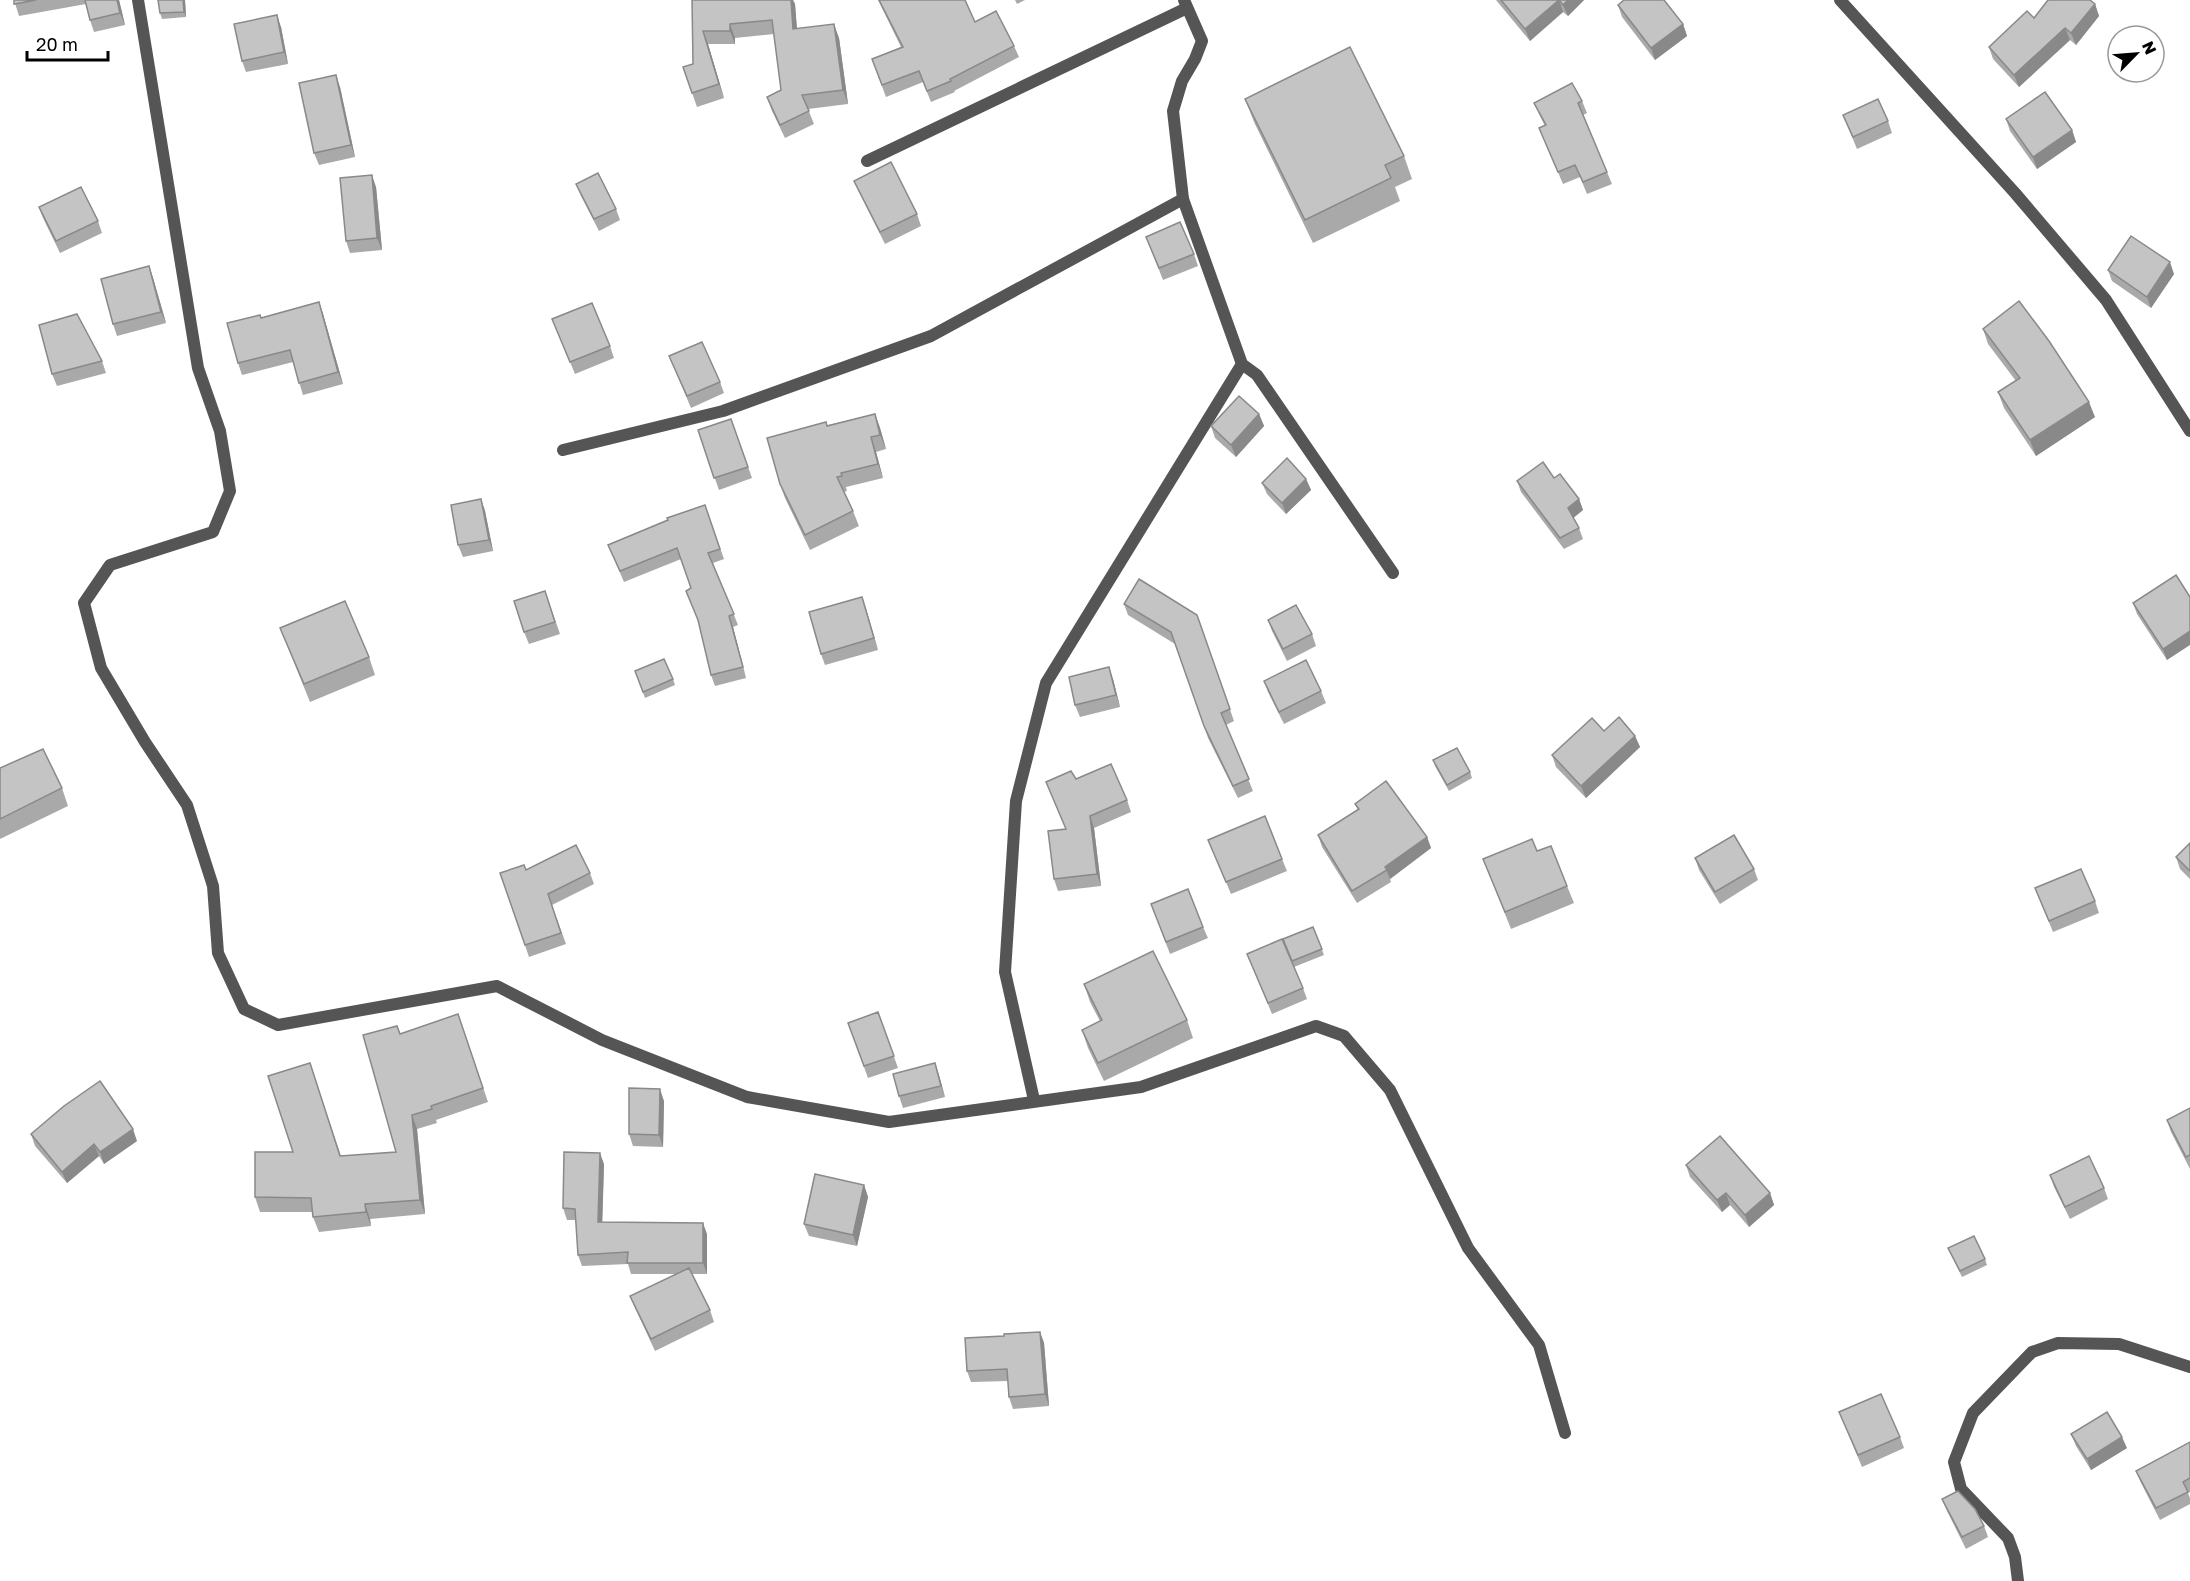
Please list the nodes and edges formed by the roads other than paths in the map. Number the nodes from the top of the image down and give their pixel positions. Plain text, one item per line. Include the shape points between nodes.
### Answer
1 (138, 0) edge
2 (1840, 0) edge
3 (1186, 4) edge
4 (867, 161) dead end
5 (1183, 199) junction
6 (1242, 364) junction
7 (2190, 431) edge
8 (563, 450) dead end
9 (1394, 573) dead end
10 (1034, 1100) junction
11 (2190, 1367) edge
12 (1565, 1433) dead end
13 (2018, 1581) edge

1 - 10 street via 198,368 220,431 230,491 213,532 110,565 84,603 100,668 188,805 213,886 218,953 244,1010 278,1025 497,986 602,1040 747,1097 889,1122
2 - 7 street via 2106,300
3 - 4 street
3 - 5 street via 1202,40 1182,81 1173,111
5 - 6 street
5 - 8 street via 932,336 723,411
6 - 9 street via 1257,375
6 - 10 street via 1046,683 1016,801 1005,972
10 - 12 street via 1141,1087 1316,1026 1344,1036 1390,1090 1468,1248 1539,1345
11 - 13 street via 2119,1344 2058,1343 2032,1352 1973,1413 1954,1462 1961,1489 2008,1538

